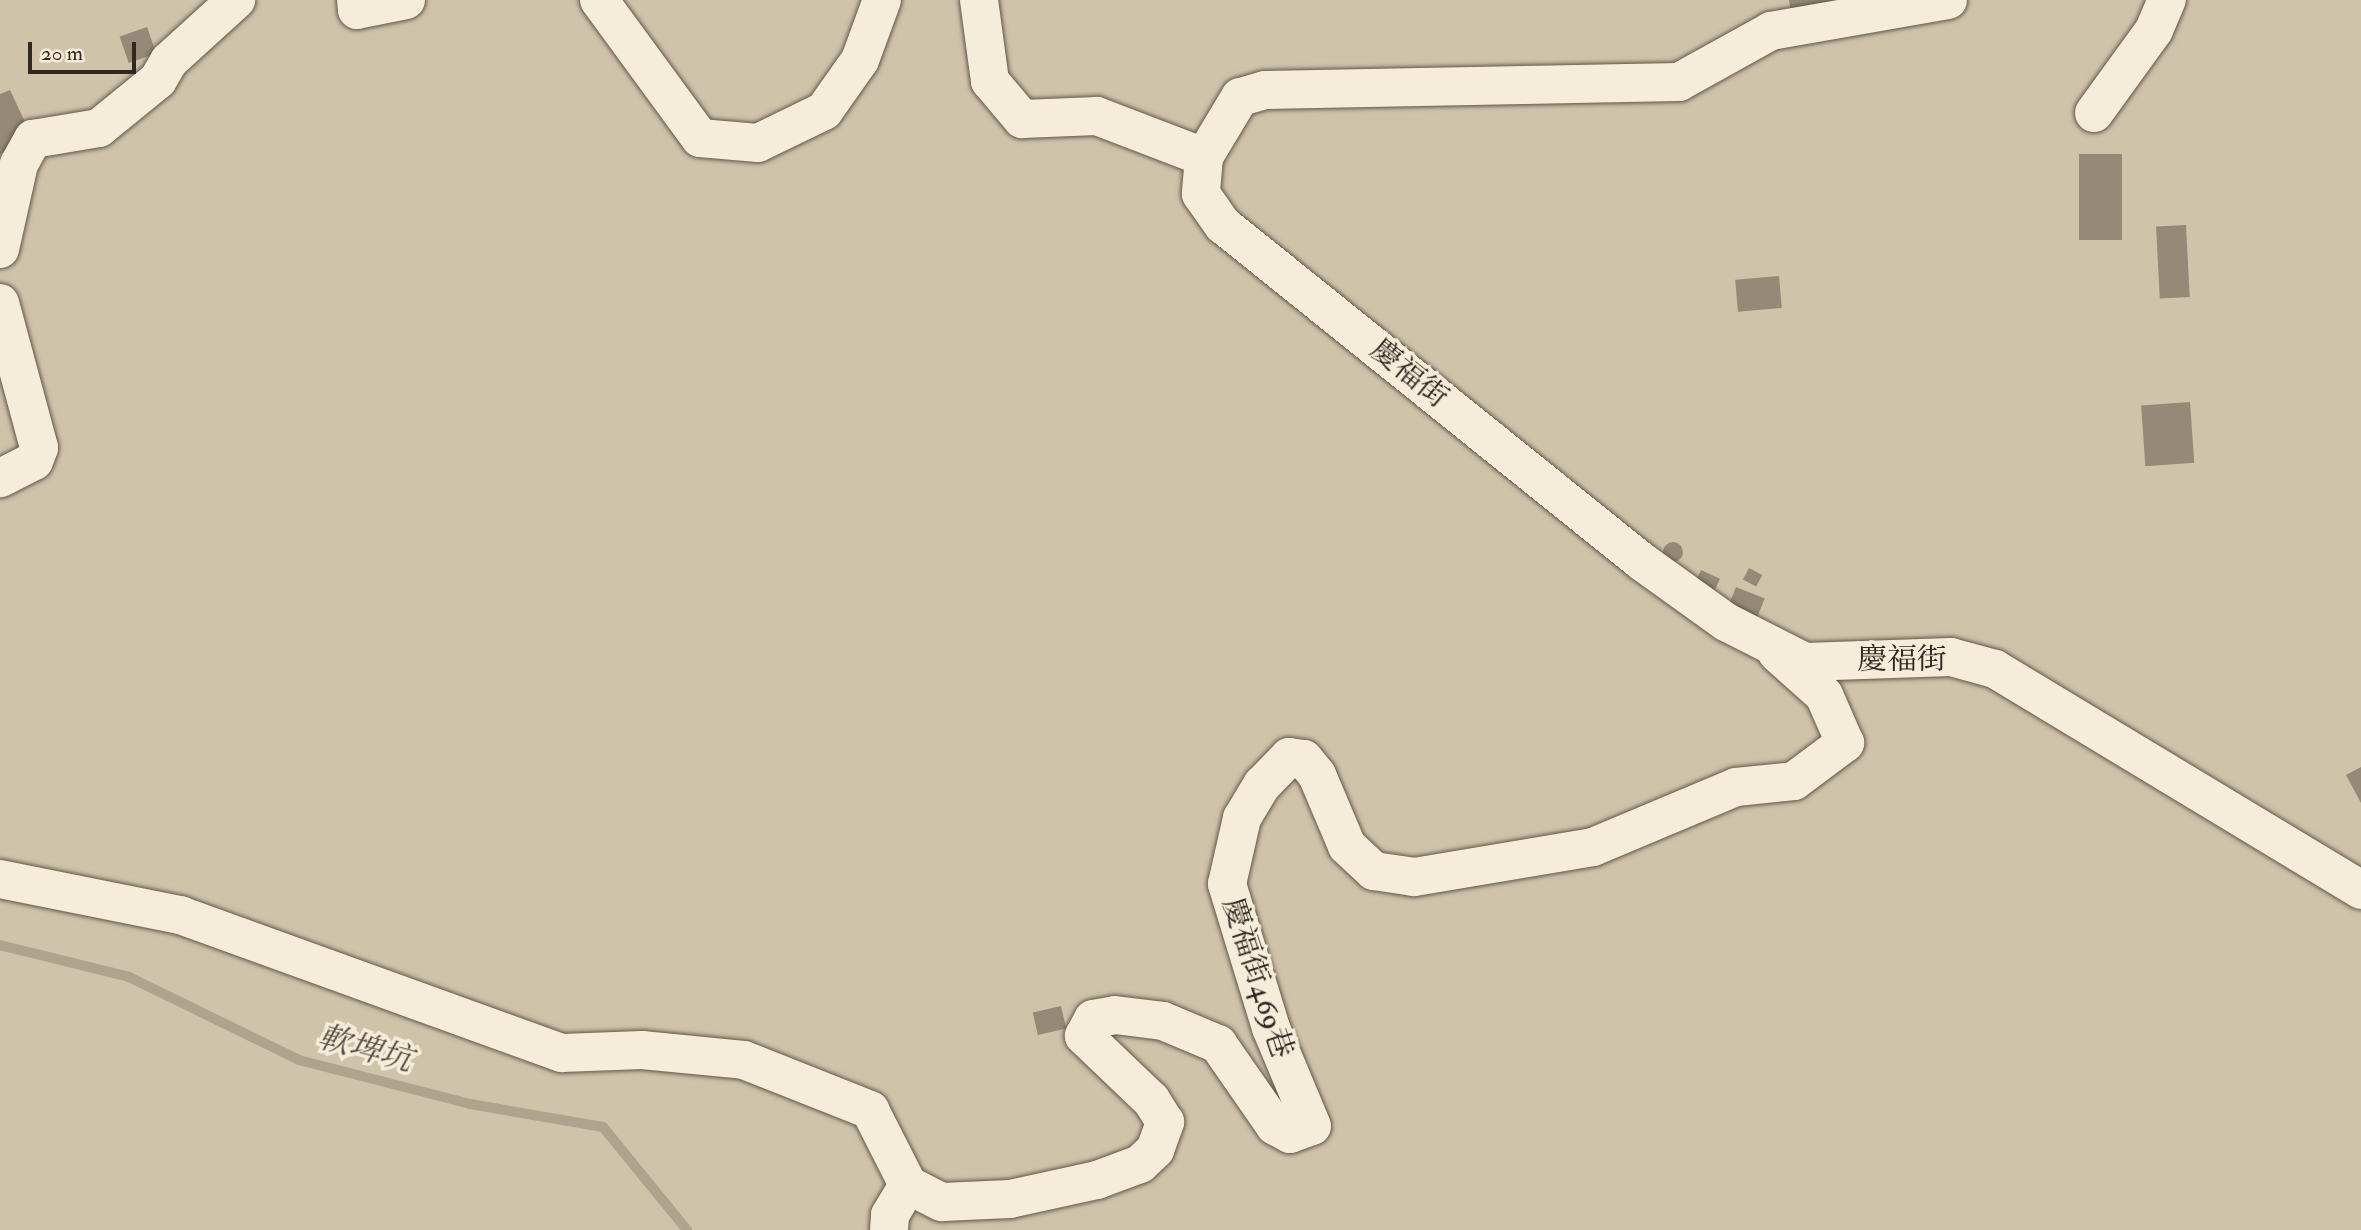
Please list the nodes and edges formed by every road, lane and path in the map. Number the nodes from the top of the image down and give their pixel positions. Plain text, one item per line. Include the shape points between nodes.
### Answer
1 (236, 0) edge
2 (356, 0) edge
3 (406, 0) edge
4 (599, 0) edge
5 (882, 0) edge
6 (979, 0) edge
7 (1948, 0) edge
8 (2167, 0) edge
9 (2094, 113) dead end
10 (1203, 157) junction
11 (0, 249) edge
12 (0, 303) edge
13 (0, 478) edge
14 (1764, 641) junction
15 (0, 879) edge
16 (2361, 890) edge
17 (908, 1185) junction
18 (889, 1230) edge

1 - 11 street via 169,61 158,80 99,128 33,139 19,164
2 - 3 street via 357,10
4 - 5 street via 700,138 758,143 824,111 860,60
6 - 10 street via 990,81 1022,119 1097,116
7 - 10 street, 慶福街 via 1772,31 1679,82 1265,90 1240,97
8 - 9 street via 2154,30
10 - 14 street, 慶福街 via 1200,194 1223,225 1641,561 1726,622
12 - 13 street via 39,448 34,461
14 - 16 street, 慶福街 via 1805,662 1951,657 1995,669
14 - 17 street, 慶福街469巷 via 1824,695 1845,743 1794,781 1736,787 1593,847 1414,877 1374,871 1347,846 1317,775 1304,759 1289,757 1262,785 1242,818 1227,884 1271,1028 1312,1126 1290,1134 1275,1126 1217,1044 1163,1021 1115,1015 1093,1019 1084,1036 1151,1100 1165,1122 1155,1150 1140,1164 1097,1180 1010,1199 942,1202
15 - 17 street via 180,915 562,1053 642,1050 744,1060 870,1110
17 - 18 street via 890,1215

